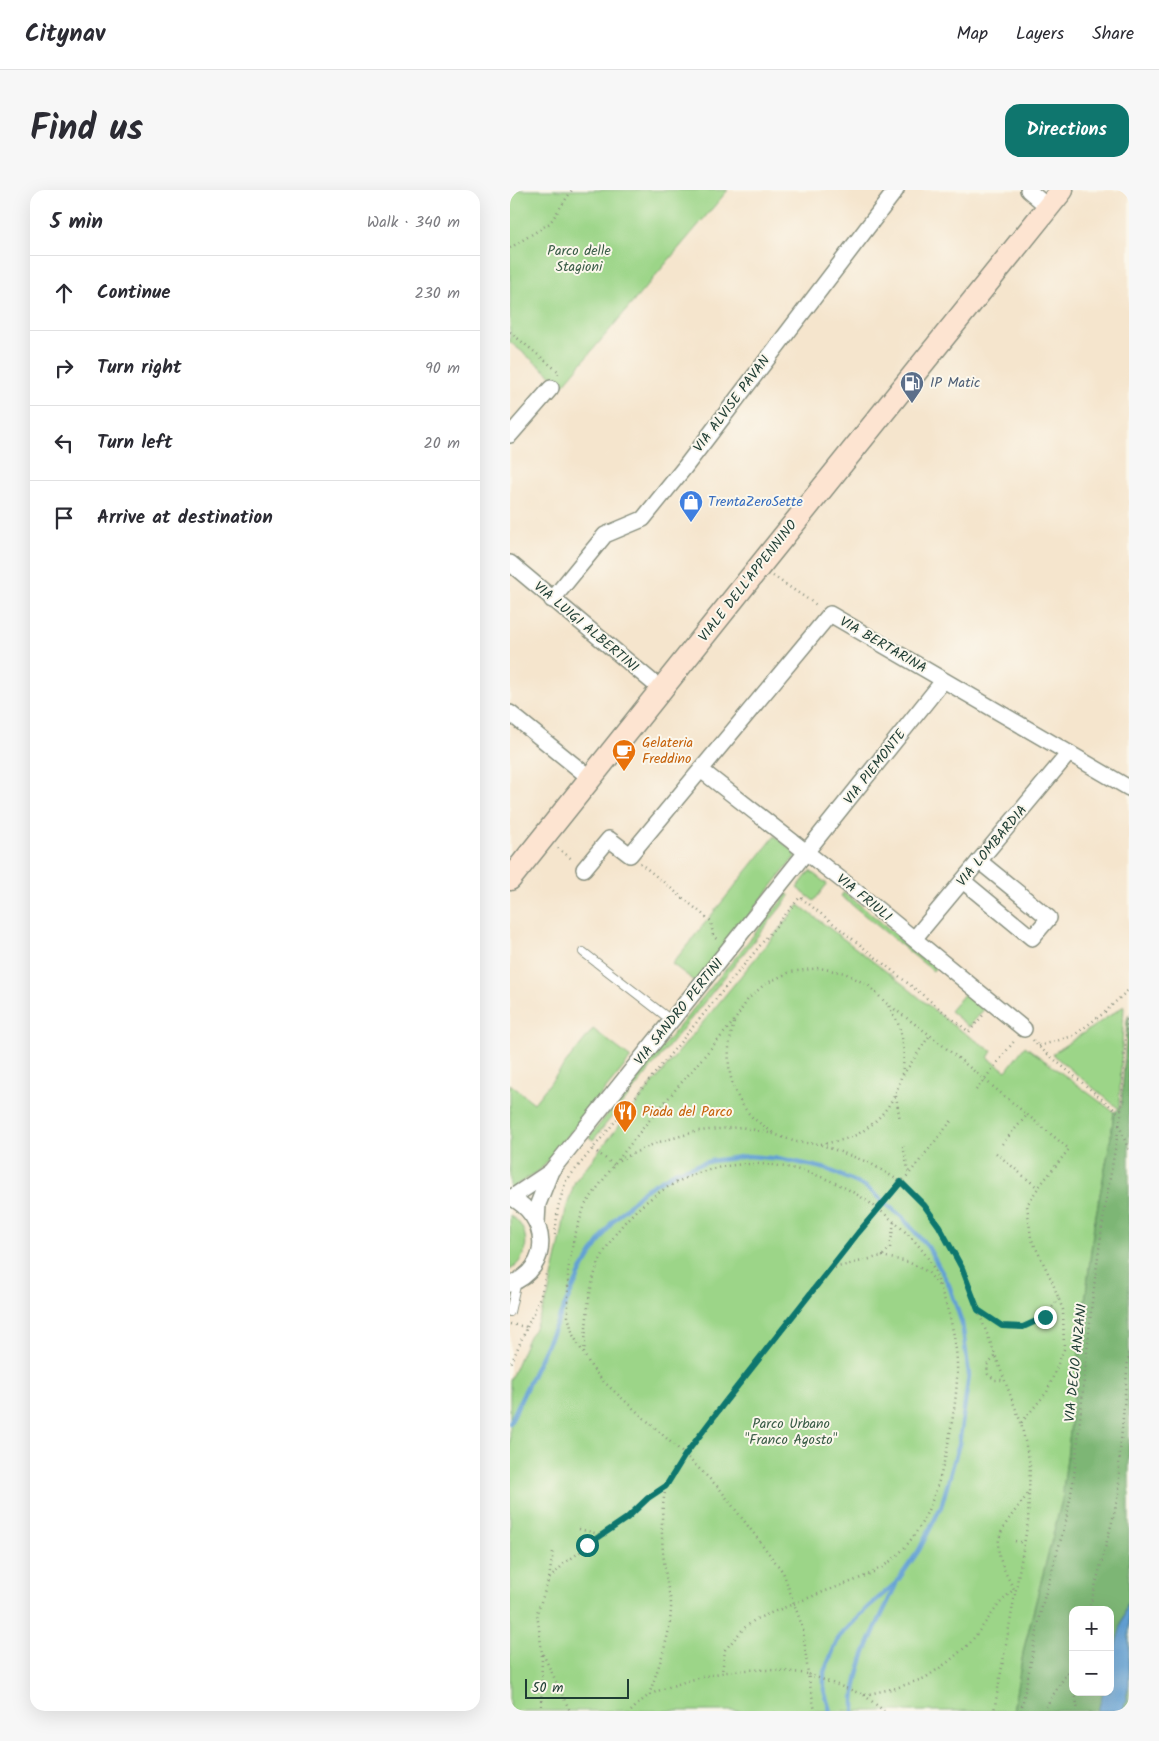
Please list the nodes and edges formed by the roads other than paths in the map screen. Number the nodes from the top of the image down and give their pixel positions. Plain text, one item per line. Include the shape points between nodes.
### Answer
1 (896, 190) edge
2 (1028, 190) edge
3 (1062, 190) edge
4 (1048, 207) junction
5 (551, 388) road end
6 (510, 435) edge
7 (510, 563) edge
8 (552, 600) junction
9 (943, 681) junction
10 (662, 690) junction
11 (510, 713) edge
12 (1069, 753) junction
13 (701, 770) junction
14 (589, 780) junction
15 (1129, 788) edge
16 (807, 853) junction
17 (979, 861) junction
18 (584, 869) road end
19 (510, 879) edge
20 (963, 881) junction
21 (914, 939) junction
22 (583, 952) dead end
23 (672, 1021) junction
24 (1024, 1029) road end
25 (551, 1171) junction
26 (510, 1198) edge
27 (537, 1222) junction
28 (514, 1282) edge
29 (510, 1312) edge

1 - 8 street, VIA ALVISE PAVAN via 643,519 605,535
2 - 4 street
3 - 4 main road, VIALE DELL'APPENNINO
4 - 10 main road, VIALE DELL'APPENNINO
5 - 6 street
7 - 8 street, VIA LUIGI ALBERTINI
8 - 10 street, VIA LUIGI ALBERTINI
9 - 12 street, VIA BERTARINA
9 - 13 street, VIA BERTARINA via 830,614
9 - 16 street, VIA PIEMONTE
10 - 14 main road, VIALE DELL'APPENNINO
11 - 14 street
12 - 15 street, VIA BERTARINA
12 - 17 street, VIA LOMBARDIA
13 - 16 street, VIA FRIULI
13 - 18 street, VIA BERTARINA via 630,855 609,839
14 - 19 main road, VIALE DELL'APPENNINO
16 - 21 street, VIA FRIULI
16 - 23 street, VIA SANDRO PERTINI
17 - 20 street, VIA LOMBARDIA
17 - 20 street via 1049,918 1032,938
20 - 21 street, VIA LOMBARDIA
21 - 24 street, VIA FRIULI
22 - 23 lane
23 - 25 street, VIA SANDRO PERTINI
25 - 26 street, VIA SANDRO PERTINI
25 - 27 street, VIA SANDRO PERTINI via 538,1204
26 - 27 street via 522,1204
27 - 28 street, VIA SANDRO PERTINI via 540,1249 536,1262 528,1273
28 - 29 lane

